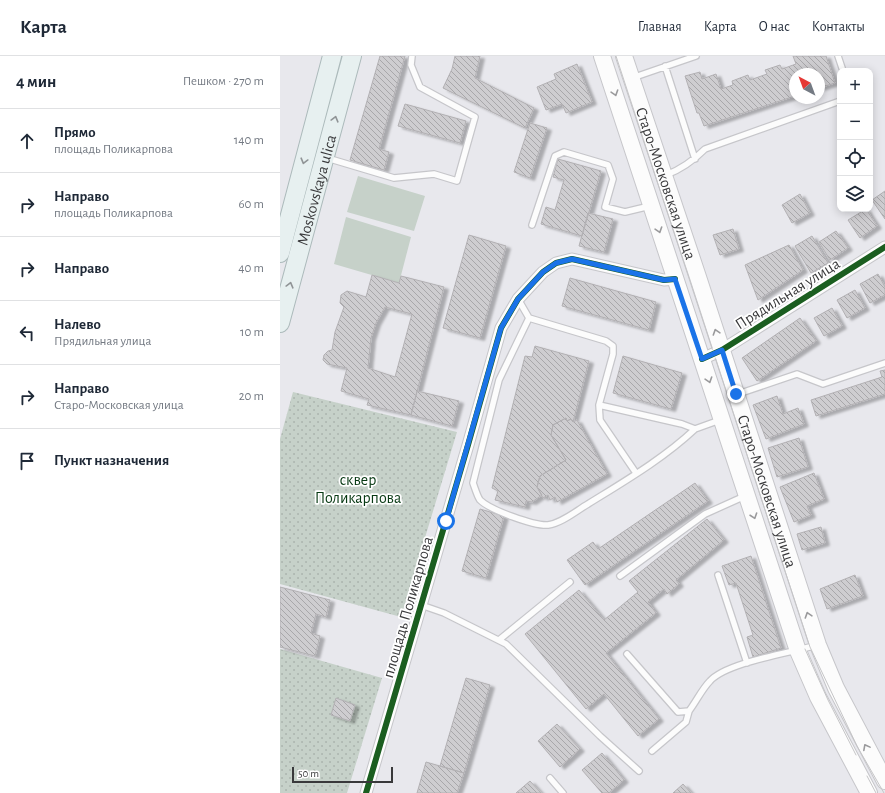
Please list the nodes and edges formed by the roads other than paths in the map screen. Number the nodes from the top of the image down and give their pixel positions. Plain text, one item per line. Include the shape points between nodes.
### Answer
1 (332, 56) edge
2 (352, 56) edge
3 (412, 56) edge
4 (602, 56) edge
5 (624, 56) edge
6 (696, 56) edge
7 (838, 56) edge
8 (665, 66) junction
9 (842, 68) edge
10 (631, 78) junction
11 (837, 102) edge
12 (325, 157) junction
13 (695, 159) junction
14 (664, 176) junction
15 (652, 206) junction
16 (532, 225) dead end
17 (885, 247) edge
18 (280, 253) edge
19 (675, 279) junction
20 (518, 299) junction
21 (529, 318) junction
22 (280, 323) edge
23 (722, 350) junction
24 (702, 359) junction
25 (885, 363) edge
26 (736, 394) junction
27 (600, 405) junction
28 (722, 419) junction
29 (695, 429) junction
30 (636, 474) junction
31 (747, 495) junction
32 (718, 575) dead end
33 (620, 576) dead end
34 (570, 582) dead end
35 (421, 605) junction
36 (499, 640) junction
37 (818, 645) junction
38 (798, 651) junction
39 (627, 654) dead end
40 (747, 663) junction
41 (689, 711) junction
42 (652, 751) dead end
43 (639, 771) dead end
44 (550, 778) dead end
45 (885, 781) edge
46 (366, 793) edge
47 (563, 793) edge
48 (868, 793) edge

1 -> 18 main road, Moskovskaya ulica
12 -> 2 main road, Moskovskaya ulica
3 - 12 lane via 411,65 420,87 475,116 457,182 434,174 394,178
4 -> 15 main road
5 - 10 main road, Старо-Московская улица
6 - 8 lane
7 - 9 lane
8 - 10 lane
8 - 13 lane
10 - 14 main road, Старо-Московская улица
11 - 13 lane via 705,149
22 -> 12 main road, Moskovskaya ulica
13 - 14 lane via 682,169
23 -> 14 main road, Старо-Московская улица
15 - 16 lane via 625,212 605,207 613,179 608,165 564,152 555,156
15 -> 19 main road
17 - 23 street, Прядильная улица
19 - 20 street, площадь Поликарпова via 664,280 572,259 556,263 543,272
19 - 24 main road
20 - 21 lane
20 - 35 street, площадь Поликарпова via 501,328
21 - 27 lane via 606,341 613,346 614,354
21 - 30 lane via 499,380 473,483 480,499 500,511 537,525 549,525 565,518
23 - 24 street, Прядильная улица
23 - 26 main road, Старо-Московская улица
24 -> 28 main road
25 - 26 lane via 823,384 797,374
37 -> 26 main road, Старо-Московская улица
27 - 29 lane
27 - 30 lane via 600,420
28 - 29 lane
28 - 31 main road
29 - 30 lane
31 - 33 lane via 705,514
31 -> 38 main road
32 - 40 lane
34 - 36 lane
35 - 36 lane via 444,613
35 - 46 street, площадь Поликарпова
36 - 43 lane
37 - 38 lane
45 -> 37 main road, Старо-Московская улица via 839,694
38 - 40 lane
38 - 48 main road via 818,697
39 - 41 lane via 678,712
40 - 41 lane via 709,681
41 - 42 lane via 686,722
44 - 47 lane

